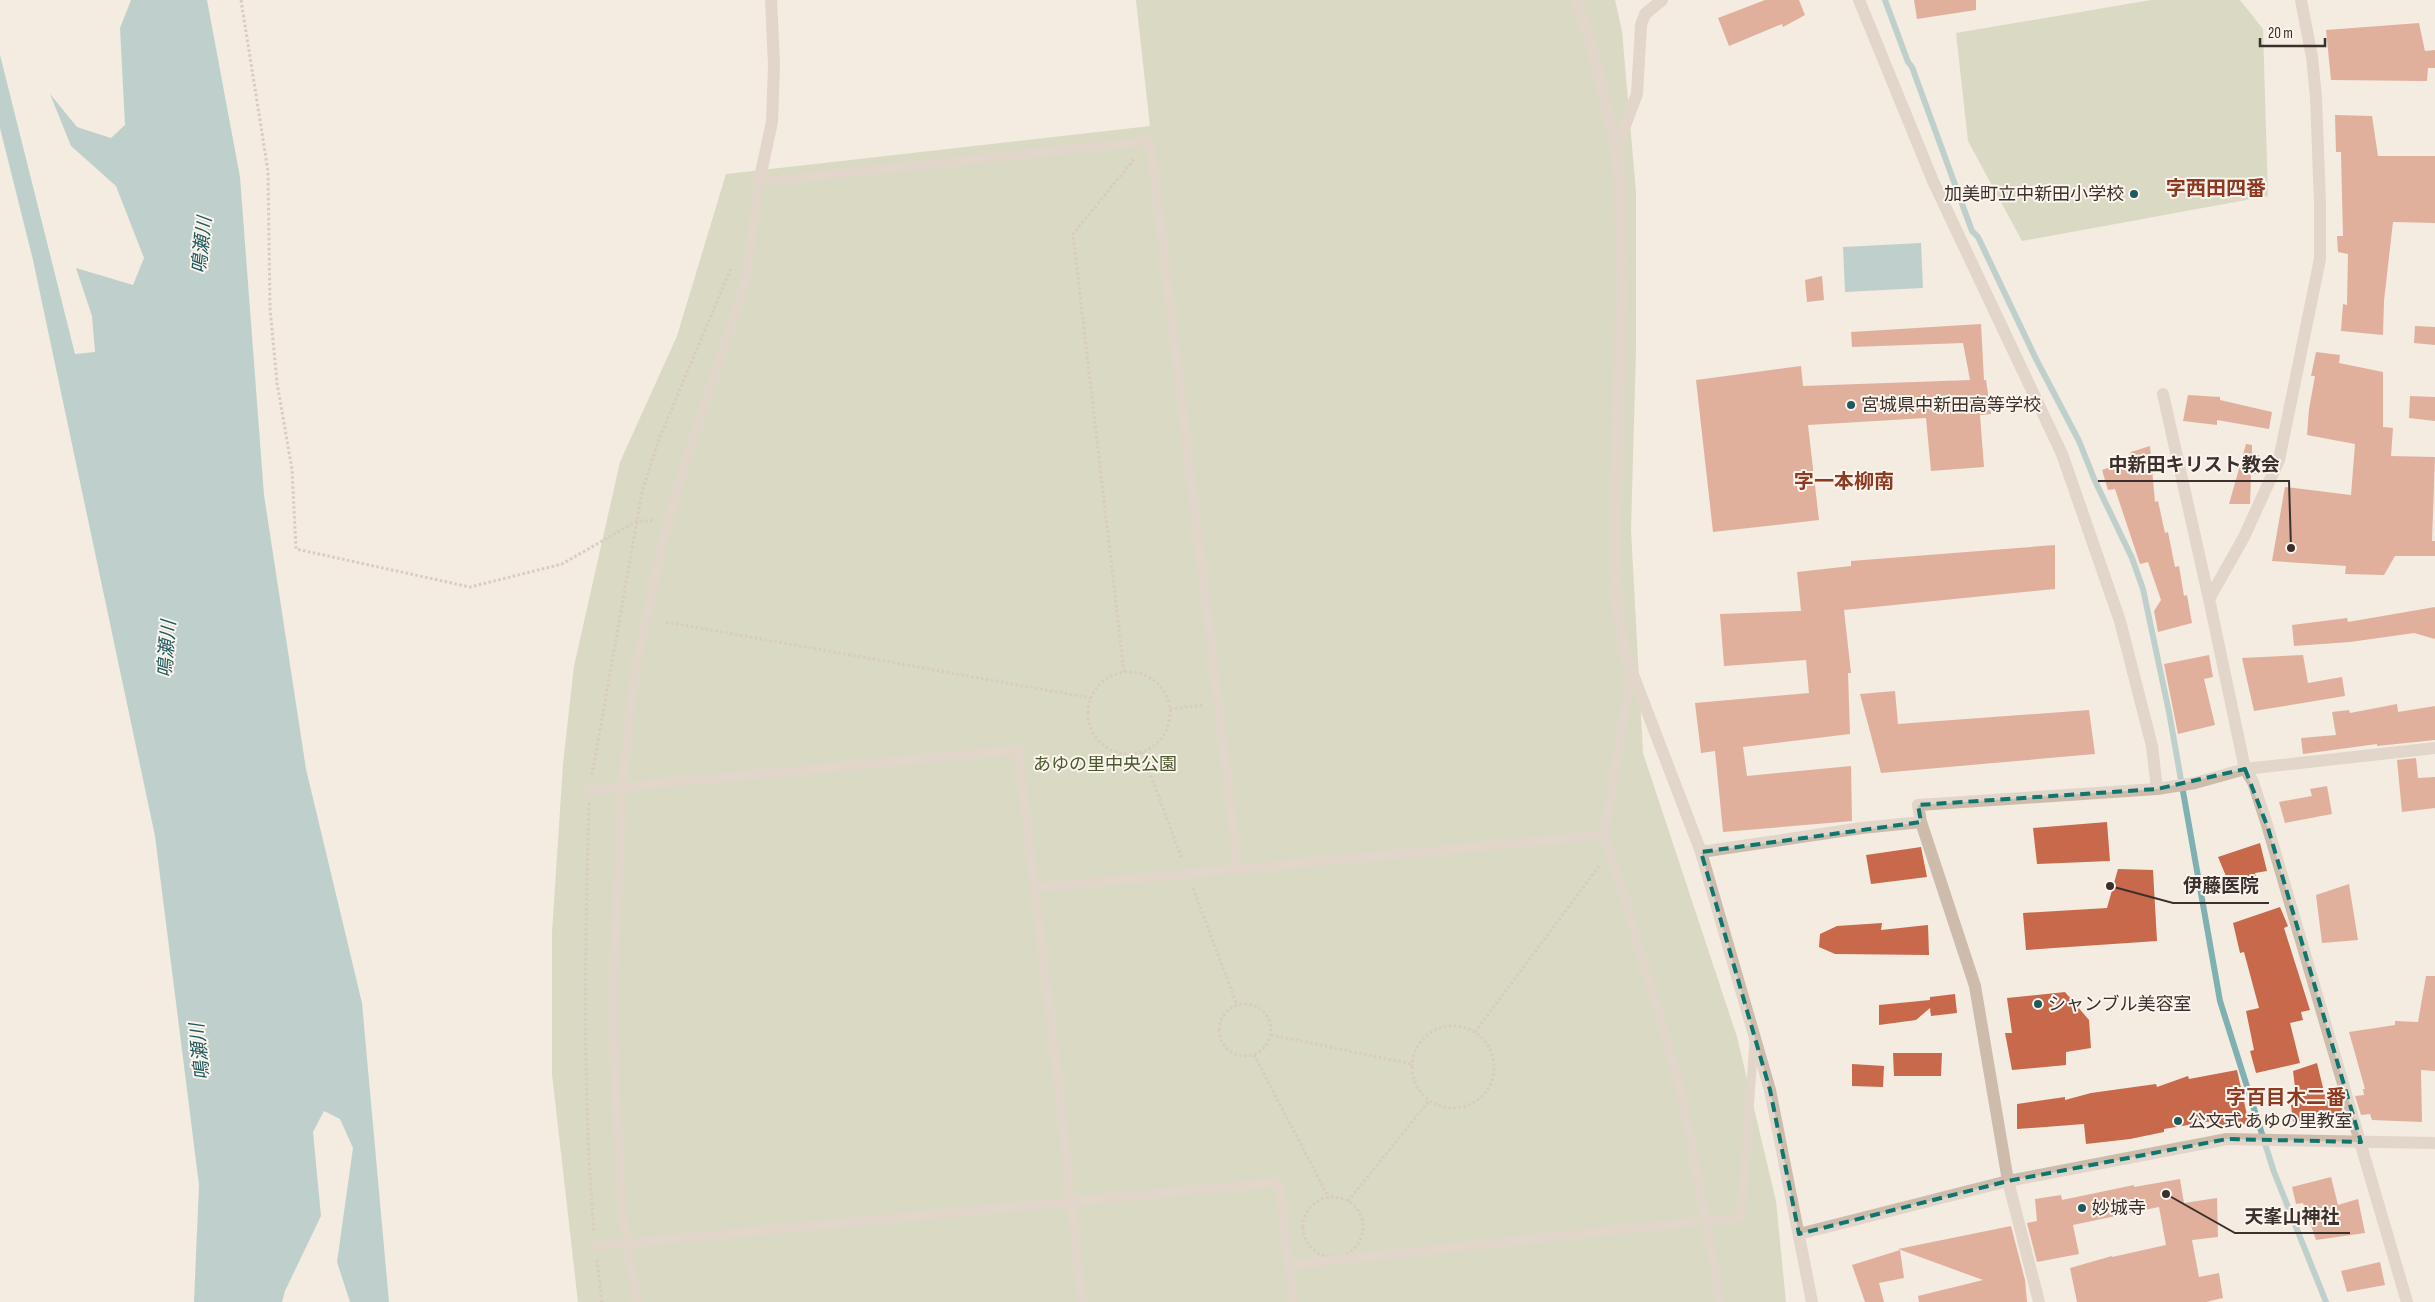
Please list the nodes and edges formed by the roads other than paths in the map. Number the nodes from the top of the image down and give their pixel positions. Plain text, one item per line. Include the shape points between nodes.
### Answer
1 (771, 0) edge
2 (1576, 0) edge
3 (1662, 0) edge
4 (1859, 0) edge
5 (2302, 0) edge
6 (1616, 150) junction
7 (759, 182) junction
8 (2163, 394) dead end
9 (2208, 599) junction
10 (1632, 669) junction
11 (2435, 748) edge
12 (2245, 769) junction
13 (622, 788) junction
14 (2161, 788) junction
15 (589, 790) road end
16 (1921, 822) junction
17 (1604, 835) junction
18 (1701, 852) junction
19 (1238, 869) junction
20 (1034, 888) junction
21 (1754, 1041) junction
22 (2361, 1142) junction
23 (2435, 1143) edge
24 (2008, 1182) junction
25 (1070, 1200) junction
26 (1706, 1220) junction
27 (1799, 1234) junction
28 (626, 1243) junction
29 (596, 1246) road end
30 (1289, 1265) junction
31 (637, 1302) edge
32 (1082, 1302) edge
33 (1293, 1302) edge
34 (1720, 1302) edge
35 (1812, 1302) edge
36 (2039, 1302) edge
37 (2407, 1302) edge

1 - 7 street via 772,122
2 - 6 street via 1594,55
3 - 6 street via 1645,14 1641,24 1637,94
4 - 14 street via 1933,181 2062,454 2120,621
5 - 9 street via 2316,97 2320,258 2279,460 2244,537
6 - 10 street via 1620,182 1621,303 1616,594 1624,650
7 - 13 lane via 745,283 669,518 635,671
7 - 19 lane via 1150,141
8 - 9 street
9 - 12 street
10 - 17 lane
10 - 18 street
11 - 12 street
12 - 14 street via 2195,783
12 - 22 street via 2253,782 2268,828
13 - 15 lane
13 - 20 lane via 1018,750
13 - 28 lane via 613,992 616,1107
14 - 16 street via 1918,805
16 - 18 street
16 - 24 street via 1975,986
17 - 19 lane
17 - 26 lane via 1679,1084
18 - 21 street
19 - 20 lane
20 - 25 lane
21 - 26 lane via 1741,1217
21 - 27 street via 1770,1090
22 - 23 street
22 - 24 street via 2228,1139
22 - 37 street
24 - 27 street
24 - 36 street
25 - 28 lane
25 - 30 lane via 1279,1182
25 - 32 lane
26 - 30 lane
26 - 34 lane
27 - 35 street
28 - 29 lane
28 - 31 lane
30 - 33 lane

